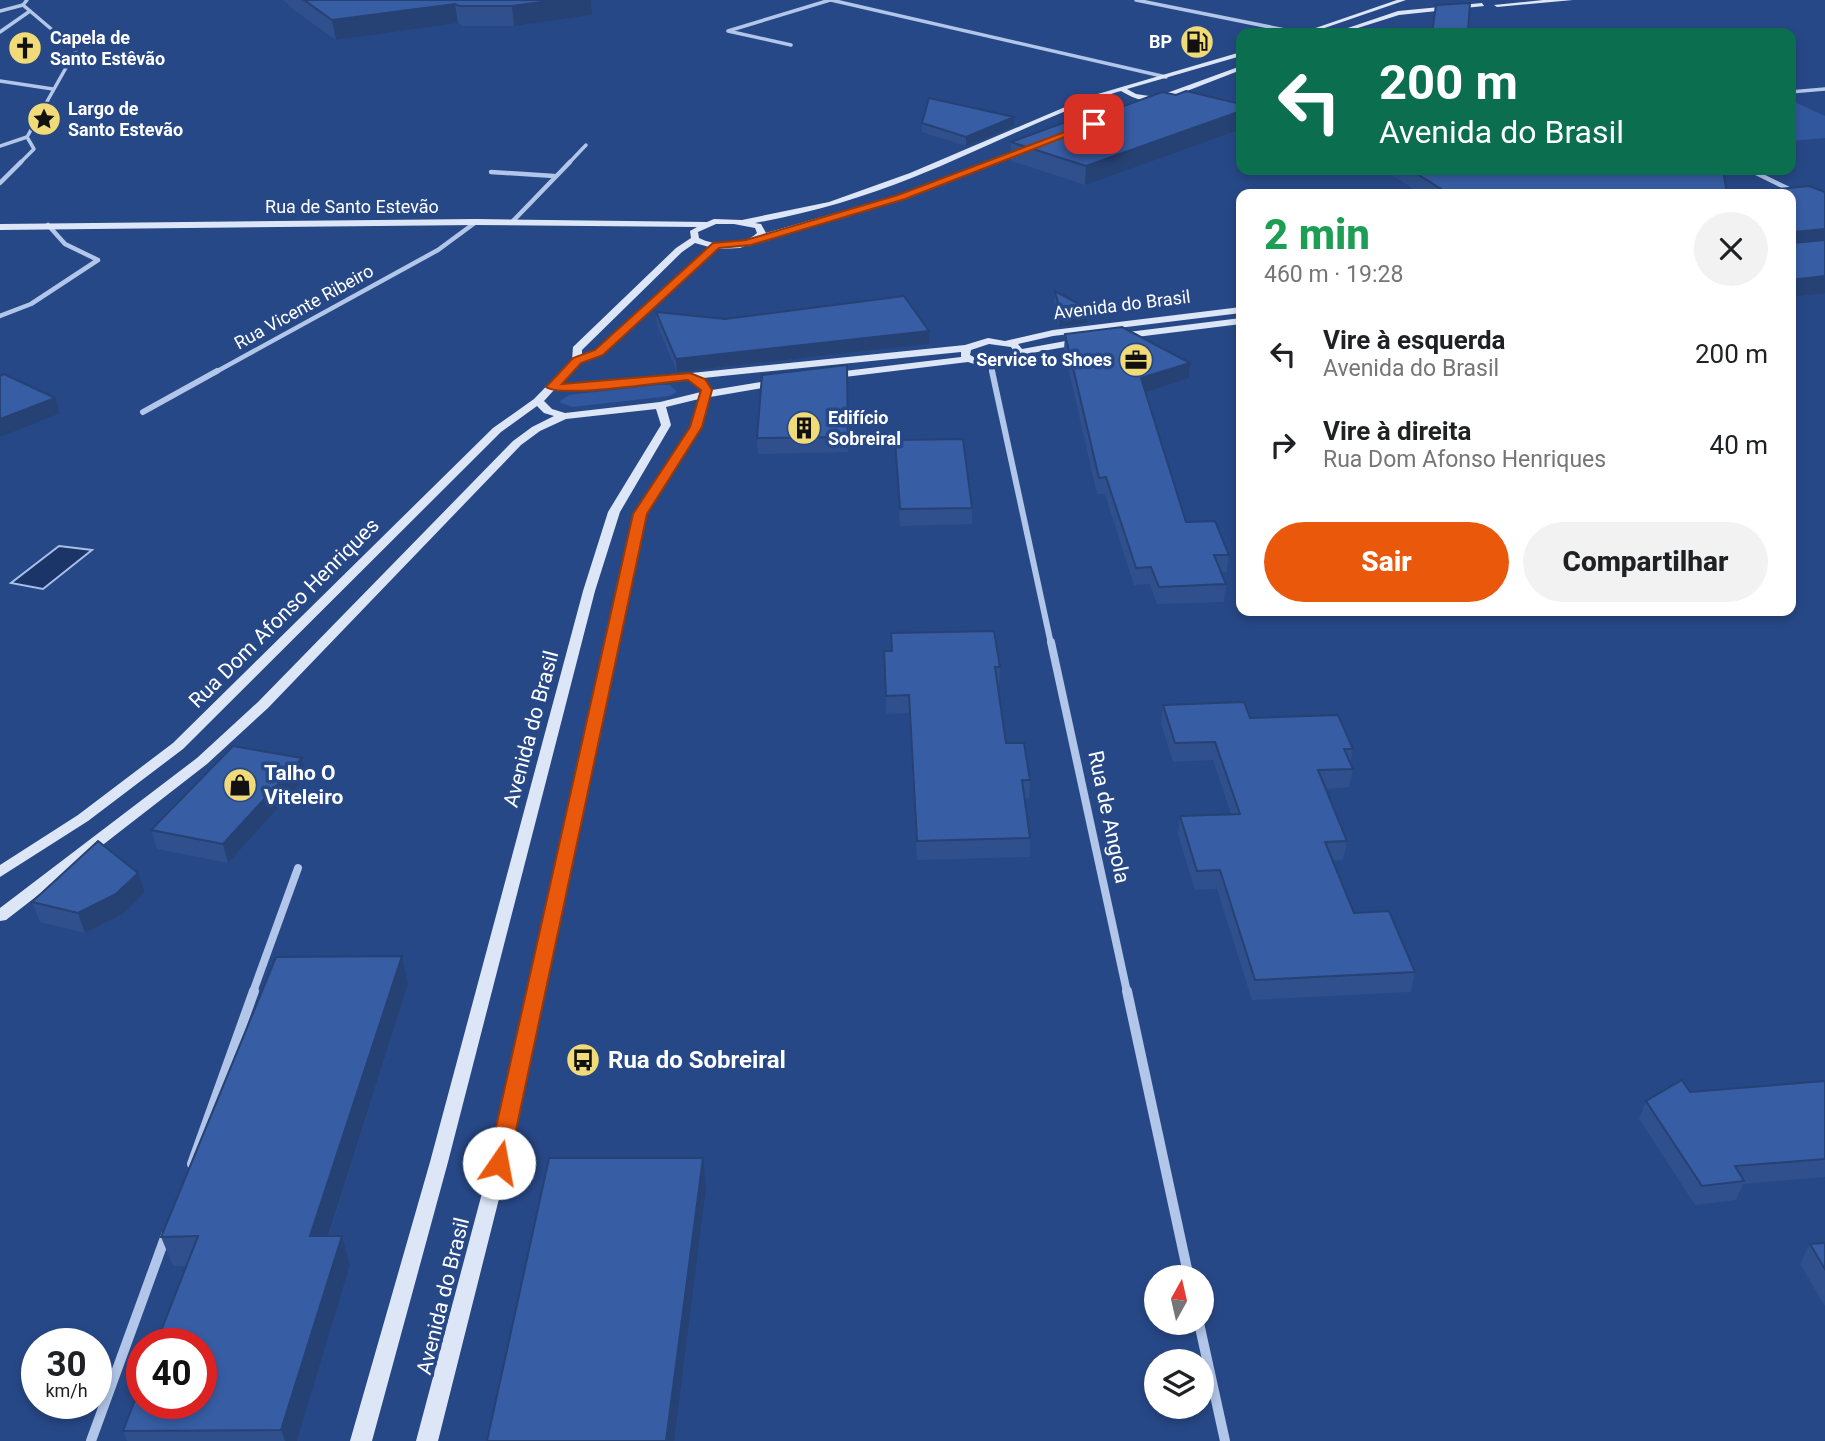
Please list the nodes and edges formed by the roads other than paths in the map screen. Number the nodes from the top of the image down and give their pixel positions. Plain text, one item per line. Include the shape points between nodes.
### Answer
1 (27, 0) edge
2 (830, 0) edge
3 (1136, 0) edge
4 (1403, 0) edge
5 (1444, 0) edge
6 (1513, 0) edge
7 (1570, 0) edge
8 (23, 5) junction
9 (1482, 5) junction
10 (1497, 5) junction
11 (0, 11) edge
12 (30, 11) junction
13 (1277, 28) edge
14 (1317, 28) edge
15 (1352, 28) edge
16 (0, 32) edge
17 (791, 44) dead end
18 (1236, 56) edge
19 (1236, 70) edge
20 (1189, 71) junction
21 (1166, 77) junction
22 (1213, 79) junction
23 (0, 81) edge
24 (52, 89) junction
25 (1825, 89) edge
26 (1124, 90) junction
27 (1796, 91) edge
28 (1161, 97) junction
29 (1176, 100) edge
30 (1142, 105) edge
31 (27, 137) junction
32 (1041, 144) edge
33 (586, 145) dead end
34 (0, 146) edge
35 (491, 172) dead end
36 (1760, 175) edge
37 (554, 176) junction
38 (0, 183) edge
39 (1787, 189) edge
40 (1796, 193) edge
41 (1803, 197) edge
42 (476, 222) junction
43 (512, 222) junction
44 (744, 222) junction
45 (705, 224) junction
46 (48, 225) junction
47 (0, 227) edge
48 (760, 237) junction
49 (695, 239) junction
50 (716, 246) junction
51 (1236, 311) edge
52 (0, 316) edge
53 (1236, 322) edge
54 (1008, 343) junction
55 (1022, 352) junction
56 (967, 354) junction
57 (577, 361) junction
58 (991, 365) junction
59 (690, 376) junction
60 (821, 377) edge
61 (795, 380) edge
62 (552, 387) junction
63 (703, 397) junction
64 (538, 401) junction
65 (660, 405) junction
66 (143, 412) dead end
67 (564, 416) junction
68 (298, 869) dead end
69 (0, 872) edge
70 (0, 916) edge
71 (186, 1181) edge
72 (171, 1220) edge
73 (1186, 1265) edge
74 (1202, 1335) edge
75 (92, 1441) edge
76 (361, 1441) edge
77 (427, 1441) edge
78 (1225, 1441) edge

1 - 8 street
2 - 17 street via 728,31
2 - 21 street
3 - 13 street
4 - 14 main road
5 - 9 main road
6 - 10 main road
7 - 10 main road
8 - 11 street
8 - 12 street
9 - 10 main road
9 - 15 main road via 1398,13
12 - 16 street
12 - 24 street via 76,50
18 - 20 main road
19 - 22 main road
20 - 21 main road
20 - 22 main road
21 - 26 main road
22 - 28 main road
23 - 24 street
24 - 31 street
25 - 27 street
26 - 28 main road via 1134,96
26 - 44 main road via 1071,106 885,188
28 - 29 street
28 - 30 main road
31 - 34 street
31 - 38 street via 34,149
32 - 48 main road via 901,197
33 - 37 street
35 - 37 street
36 - 39 street
37 - 43 street
40 - 41 street
42 - 43 main road, Rua de Santo Estevão
42 - 46 main road, Rua de Santo Estevão
42 - 66 street, Rua Vicente Ribeiro via 438,250
43 - 45 main road, Rua de Santo Estevão
44 - 45 main road
44 - 48 main road via 758,226
45 - 49 main road, Rua Dom Afonso Henriques via 694,231
46 - 47 main road, Rua de Santo Estevão
46 - 52 street via 65,244 98,260 31,304
48 - 50 main road
49 - 50 main road
49 - 57 main road, Rua Dom Afonso Henriques via 577,349
50 - 57 main road, Rua Dom Afonso Henriques via 599,352
51 - 54 main road, Avenida do Brasil via 1054,332
53 - 55 main road, Avenida do Brasil
54 - 55 main road
54 - 56 main road, Avenida do Brasil via 979,342
55 - 58 main road, Avenida do Brasil via 1014,361
56 - 58 main road, Avenida do Brasil
56 - 59 main road, Avenida do Brasil
56 - 60 main road, Avenida do Brasil
57 - 62 main road, Rua Dom Afonso Henriques
58 - 73 street, Rua de Angola
59 - 62 main road, Avenida do Brasil
59 - 63 main road via 705,386
61 - 63 main road
62 - 64 main road, Rua Dom Afonso Henriques
63 - 65 main road
63 - 77 main road, Avenida do Brasil via 696,427 640,514 499,1163
64 - 67 main road via 548,411
64 - 69 main road, Rua Dom Afonso Henriques via 497,430 178,746 83,818
65 - 67 main road
65 - 76 main road, Avenida do Brasil via 666,425 614,512 589,591
67 - 70 main road via 517,443 263,705 202,761
68 - 71 street
72 - 75 street
74 - 78 street

